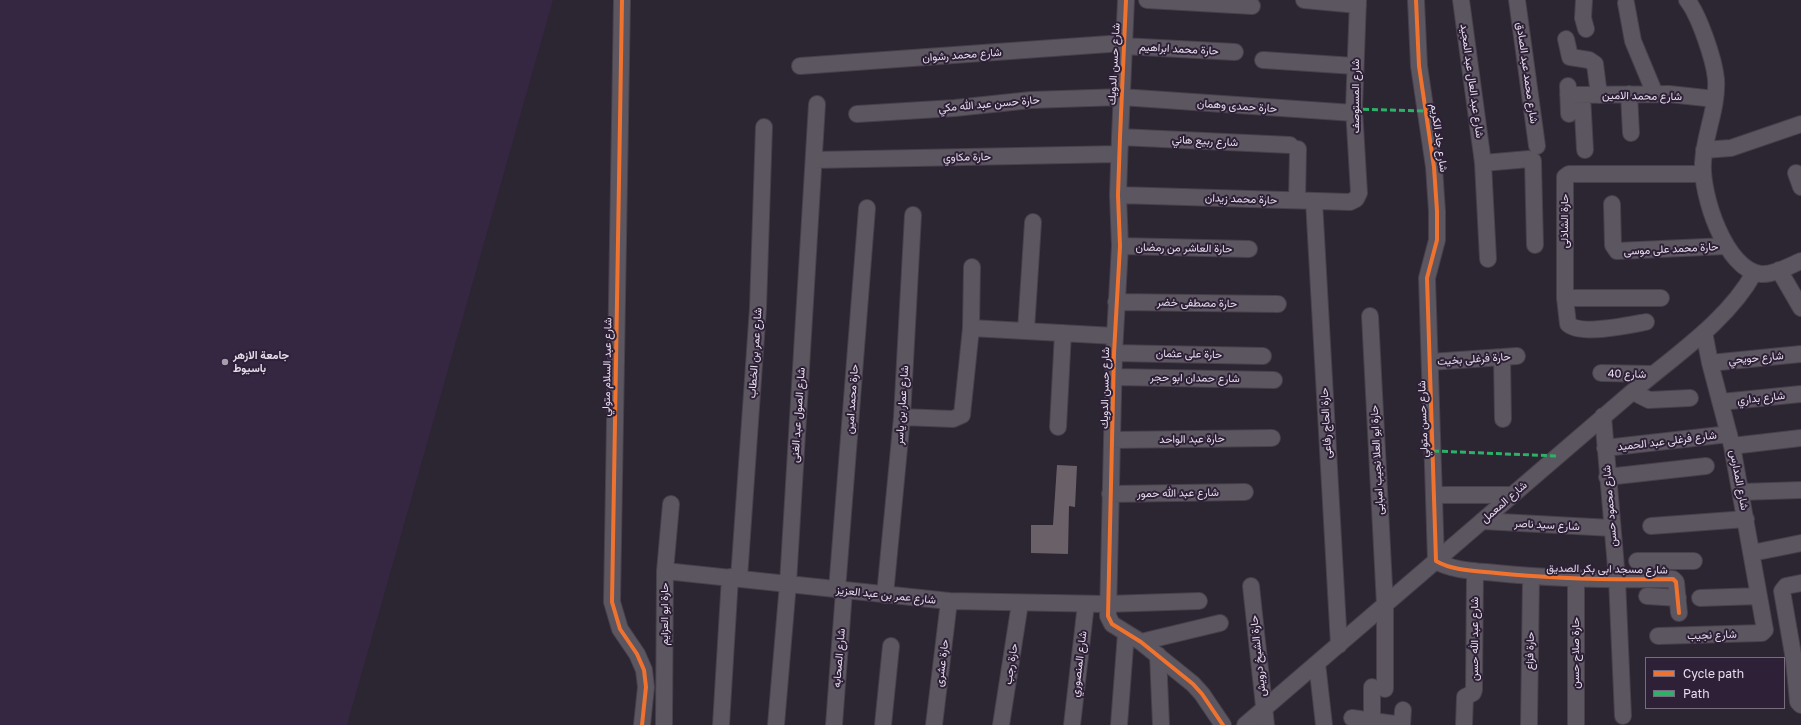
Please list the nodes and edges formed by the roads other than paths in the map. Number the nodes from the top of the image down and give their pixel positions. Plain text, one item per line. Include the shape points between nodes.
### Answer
1 (622, 0) edge
2 (1126, 0) edge
3 (1147, 0) edge
4 (1304, 0) edge
5 (1416, 0) edge
6 (1461, 0) edge
7 (1517, 0) edge
8 (1584, 0) edge
9 (1687, 0) edge
10 (1358, 2) edge
11 (1626, 3) dead end
12 (1252, 6) dead end
13 (1586, 29) dead end
14 (1566, 39) dead end
15 (1123, 44) junction
16 (1235, 52) dead end
17 (1264, 60) dead end
18 (800, 66) dead end
19 (1355, 66) junction
20 (1573, 92) junction
21 (1629, 94) junction
22 (1656, 94) junction
23 (1599, 95) junction
24 (1121, 97) junction
25 (1715, 99) junction
26 (817, 104) dead end
27 (1354, 113) junction
28 (858, 114) dead end
29 (1570, 114) dead end
30 (1801, 124) edge
31 (764, 127) dead end
32 (1631, 133) dead end
33 (1120, 137) junction
34 (1537, 146) dead end
35 (1585, 150) dead end
36 (1704, 150) junction
37 (1119, 154) junction
38 (814, 160) junction
39 (1482, 162) junction
40 (1703, 174) junction
41 (1359, 193) joint
42 (1118, 195) junction
43 (1297, 200) junction
44 (1314, 201) junction
45 (1612, 204) dead end
46 (866, 208) dead end
47 (913, 215) dead end
48 (1033, 222) dead end
49 (1535, 245) dead end
50 (1120, 246) junction
51 (1726, 246) junction
52 (1248, 249) dead end
53 (1488, 259) dead end
54 (1801, 261) edge
55 (972, 267) dead end
56 (1779, 270) junction
57 (1754, 273) junction
58 (1427, 278) joint
59 (1565, 298) junction
60 (1661, 298) dead end
61 (1116, 302) junction
62 (1278, 304) dead end
63 (1801, 308) edge
64 (1370, 316) dead end
65 (1646, 322) dead end
66 (971, 328) junction
67 (1026, 330) junction
68 (1704, 332) junction
69 (1063, 333) junction
70 (1115, 336) junction
71 (1114, 353) junction
72 (1801, 354) edge
73 (1263, 356) dead end
74 (1430, 362) junction
75 (1710, 362) junction
76 (1601, 373) dead end
77 (1653, 374) junction
78 (1115, 377) junction
79 (1274, 380) dead end
80 (1638, 387) junction
81 (1801, 394) edge
82 (1690, 398) dead end
83 (1721, 402) junction
84 (902, 416) junction
85 (1603, 416) junction
86 (1502, 419) dead end
87 (1058, 427) dead end
88 (1272, 438) dead end
89 (1801, 438) edge
90 (1112, 440) junction
91 (1730, 440) junction
92 (1604, 448) junction
93 (1706, 466) dead end
94 (1607, 477) junction
95 (1801, 490) edge
96 (1245, 492) dead end
97 (1741, 492) junction
98 (1110, 494) junction
99 (1434, 495) junction
100 (1512, 495) junction
101 (671, 504) dead end
102 (1746, 519) junction
103 (1482, 521) junction
104 (1651, 526) dead end
105 (1612, 528) junction
106 (1801, 543) edge
107 (1752, 554) junction
108 (1436, 561) junction
109 (1637, 561) dead end
110 (1669, 561) junction
111 (1694, 561) dead end
112 (665, 571) junction
113 (1475, 571) junction
114 (1531, 577) junction
115 (734, 578) junction
116 (1617, 579) junction
117 (1669, 579) junction
118 (1576, 580) junction
119 (788, 583) junction
120 (1801, 583) edge
121 (1251, 586) dead end
122 (841, 590) junction
123 (885, 595) junction
124 (1647, 596) dead end
125 (1759, 596) junction
126 (1700, 598) dead end
127 (1199, 600) dead end
128 (949, 601) junction
129 (1020, 603) junction
130 (1086, 604) junction
131 (1108, 604) junction
132 (1385, 605) junction
133 (1220, 623) dead end
134 (1765, 630) joint
135 (1126, 632) junction
136 (1658, 636) dead end
137 (1141, 642) junction
138 (1339, 645) junction
139 (891, 646) dead end
140 (1158, 656) junction
141 (1317, 663) junction
142 (1791, 688) edge
143 (1801, 705) edge
144 (1623, 716) dead end
145 (1264, 717) edge
146 (1352, 718) dead end
147 (1372, 720) junction
148 (1402, 720) edge
149 (642, 725) edge
150 (664, 725) edge
151 (721, 725) edge
152 (776, 725) edge
153 (834, 725) edge
154 (883, 725) edge
155 (934, 725) edge
156 (1001, 725) edge
157 (1072, 725) edge
158 (1119, 725) edge
159 (1162, 725) edge
160 (1224, 725) edge
161 (1245, 725) edge
162 (1324, 725) edge
163 (1464, 725) edge
164 (1529, 725) edge
165 (1576, 725) edge

1 - 149 street, شارع عبد السلام متولي via 612,602 620,629 637,654 644,670 646,687
2 - 15 street, شارع حسن الدويك
3 - 12 street
4 - 10 street
5 - 58 street, شارع جاد الكريم via 1419,66 1436,192 1437,240
6 - 39 street, شارع عبد العال عبد المجيد
7 - 34 street, شارع محمد عبد الصادق
8 - 13 street via 1583,18
9 - 25 street via 1696,15 1714,68
10 - 19 street, شارع المستوصف
11 - 22 street via 1633,41
14 - 23 street via 1570,57 1589,60 1595,64
15 - 16 street, حارة محمد ابراهيم
15 - 18 street, شارع محمد رشوان
15 - 24 street, شارع حسن الدويك
17 - 19 street
19 - 27 street, شارع المستوصف
20 - 23 street, شارع محمد الامين
20 - 29 street
20 - 35 street
21 - 22 street, شارع محمد الامين
21 - 23 street, شارع محمد الامين
21 - 32 street
22 - 25 street, شارع محمد الامين
24 - 27 street, حارة حمدى وهمان
24 - 28 street, حارة حسن عبد الله مكي via 1031,100
24 - 33 street, شارع حسن الدويك
25 - 36 street
26 - 38 street, شارع الصول عبد الغنى
27 - 41 street, شارع المستوصف
30 - 36 street via 1731,148
31 - 115 street, شارع عمر بن الخطاب via 758,308
33 - 37 street, شارع حسن الدويك
33 - 43 street, شارع ربيع هاني via 1294,147
36 - 40 street
37 - 38 street, حارة مكاوي
37 - 42 street, شارع حسن الدويك
38 - 119 street, شارع الصول عبد الغنى
39 - 49 street via 1529,159 1533,161
39 - 53 street, شارع عبد العال عبد المجيد
40 - 51 street via 1709,204
40 - 59 street, حارة الشاذلى via 1567,175
41 - 44 street, حارة محمد زيدان via 1356,199 1350,202
42 - 43 street, حارة محمد زيدان
42 - 50 street, شارع حسن الدويك
43 - 44 street, حارة محمد زيدان
44 - 138 street, حارة الحاج رفاعى
45 - 51 street, حارة محمد على موسى via 1613,245 1617,251
46 - 122 street, حارة محمد امين
47 - 84 street, شارع عمار بن ياسر
48 - 67 street
50 - 52 street, حارة العاشر من رمضان
50 - 61 street, شارع حسن الدويك
51 - 57 street via 1738,263
54 - 56 street
55 - 66 street
56 - 57 street via 1768,274
56 - 63 street
57 - 68 street, شارع المعمل via 1741,293
58 - 74 street, شارع حسن متولي
59 - 60 street
59 - 65 street, حارة الشاذلى via 1568,324 1574,328 1603,328
61 - 62 street, حارة مصطفى خضر
61 - 70 street, شارع حسن الدويك
64 - 132 street, حارة ابو العلا نجيب امبابى
66 - 67 street
66 - 84 street via 962,415 954,419
67 - 69 street
68 - 75 street, شارع المدارس
68 - 77 street, شارع المعمل
69 - 70 street
69 - 87 street
70 - 71 street, شارع حسن الدويك
71 - 73 street, حارة على عثمان
71 - 78 street, شارع حسن الدويك
72 - 75 street, شارع حويحي
74 - 86 street, حارة فرغلى بخيت via 1510,357
74 - 99 street, شارع حسن متولي
75 - 83 street, شارع المدارس
76 - 77 street, شارع 40
77 - 80 street, شارع المعمل
78 - 79 street, شارع حمدان ابو حجر
78 - 90 street, شارع حسن الدويك
80 - 82 street via 1639,395 1649,400
80 - 85 street, شارع المعمل
81 - 83 street, شارع بداري
83 - 91 street, شارع المدارس
84 - 123 street, شارع عمار بن ياسر
85 - 92 street, شارع محمود حسن
85 - 100 street, شارع المعمل
88 - 90 street, حارة عبد الواحد
89 - 91 street, شارع فرغلى عبد الحميد
90 - 98 street, شارع حسن الدويك
91 - 92 street, شارع فرغلى عبد الحميد
91 - 97 street, شارع المدارس
92 - 94 street, شارع محمود حسن
93 - 94 street
94 - 105 street, شارع محمود حسن
95 - 97 street
96 - 98 street, شارع عبد الله حمور
97 - 102 street, شارع المدارس
98 - 131 street, شارع حسن الدويك
99 - 100 street
99 - 108 street, شارع حسن متولي
100 - 103 street, شارع المعمل
101 - 112 street, حارة ابو العزايم
102 - 104 street
102 - 107 street, شارع المدارس
103 - 105 street, شارع سيد ناصر
103 - 108 street, شارع المعمل
105 - 116 street, شارع محمود حسن
106 - 107 street
107 - 125 street, شارع المدارس
108 - 113 street, شارع مسجد ابى بكر الصديق
108 - 132 street, شارع المعمل
109 - 110 street
110 - 111 street
110 - 117 street
112 - 115 street, شارع عمر بن عبد العزيز
112 - 150 street, حارة ابو العزايم
113 - 114 street, شارع مسجد ابى بكر الصديق
113 - 163 street, شارع عبد الله حسن via 1474,690 1465,698
114 - 118 street, شارع مسجد ابى بكر الصديق
114 - 164 street, حارة فزاع
115 - 119 street, شارع عمر بن عبد العزيز
115 - 151 street, شارع عمر بن الخطاب
116 - 117 street, شارع مسجد ابى بكر الصديق
116 - 118 street, شارع مسجد ابى بكر الصديق
116 - 144 street, شارع محمود حسن
117 - 124 street, شارع مسجد ابى بكر الصديق via 1676,582 1678,605
118 - 165 street, حارة صلاح حسن
119 - 122 street, شارع عمر بن عبد العزيز
119 - 152 street, شارع الصول عبد الغنى
120 - 142 street via 1785,587 1783,594
121 - 145 street, حارة الشيخ درويش
122 - 123 street, شارع عمر بن عبد العزيز
122 - 153 street, شارع الصحابه
123 - 128 street, شارع عمر بن عبد العزيز
125 - 126 street
125 - 134 street, شارع المدارس
127 - 131 street, شارع عمر بن عبد العزيز
128 - 129 street, شارع عمر بن عبد العزيز
128 - 155 street, حارة عشرى
129 - 130 street, شارع عمر بن عبد العزيز
129 - 156 street, حارة رجب
130 - 131 street, شارع عمر بن عبد العزيز
130 - 157 street, شارع المنصوري
131 - 135 street, شارع حسن الدويك via 1110,621
132 - 138 street, شارع المعمل
132 - 147 street, حارة ابو العلا نجيب امبابى via 1379,688
133 - 137 street
134 - 136 street, شارع نجيب via 1762,633
135 - 137 street, شارع حسن الدويك
135 - 158 street
137 - 140 street, شارع حسن الدويك
138 - 141 street, شارع المعمل
139 - 154 street
140 - 159 street
140 - 160 street, شارع حسن الدويك via 1202,694
141 - 145 street, شارع المعمل
141 - 162 street
142 - 143 street
145 - 161 street, شارع المعمل
146 - 147 street
147 - 148 street

